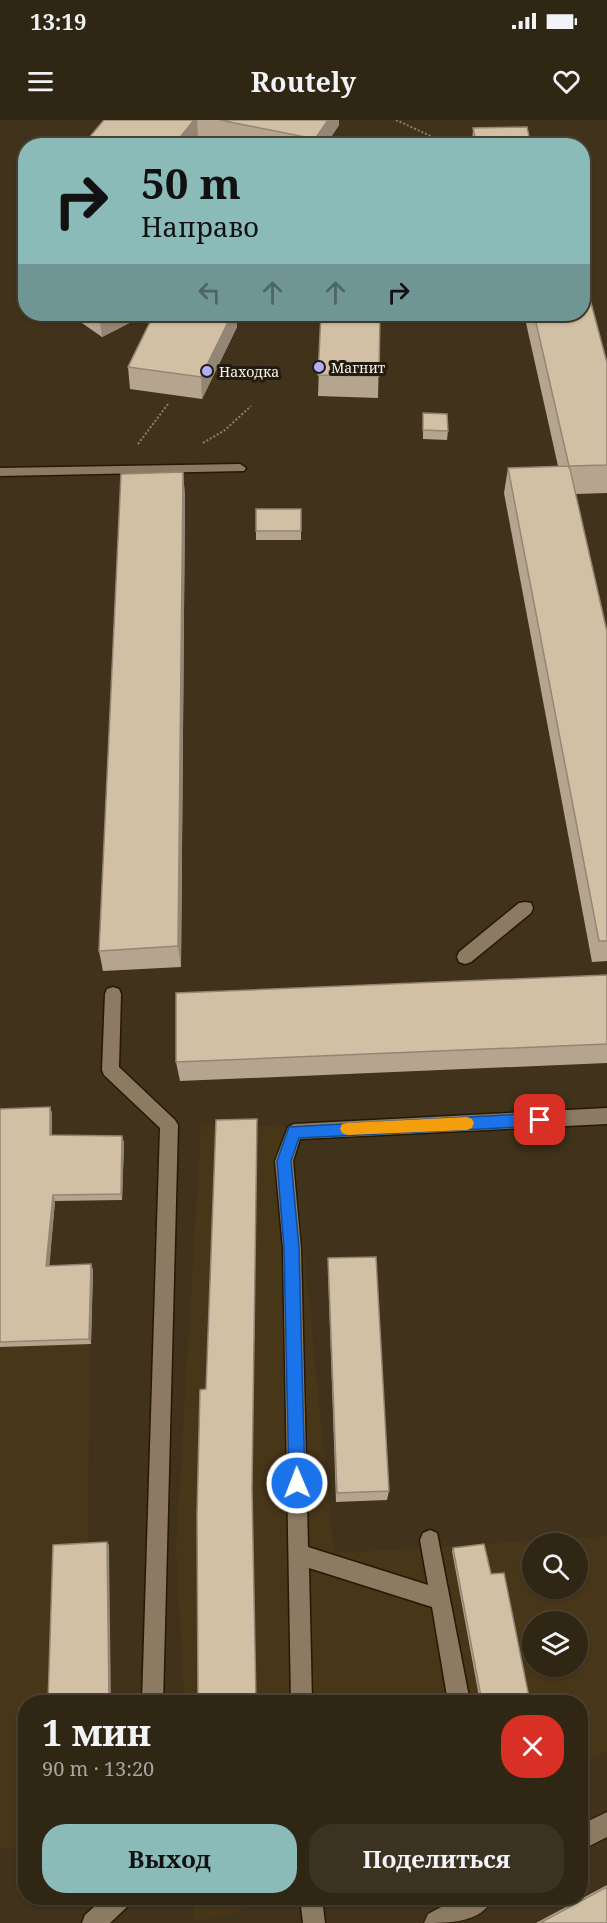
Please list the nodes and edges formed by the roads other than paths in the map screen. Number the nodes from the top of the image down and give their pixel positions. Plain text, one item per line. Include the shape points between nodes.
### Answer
1 (240, 468) dead end
2 (0, 472) edge
3 (525, 908) dead end
4 (465, 957) dead end
5 (114, 994) dead end
6 (607, 1116) edge
7 (430, 1540) dead end
8 (298, 1554) junction
9 (439, 1599) junction
10 (153, 1695) edge
11 (301, 1695) edge
12 (458, 1695) edge
13 (607, 1824) edge
14 (588, 1835) edge
15 (112, 1905) edge
16 (312, 1905) edge
17 (469, 1905) edge
18 (93, 1923) edge
19 (314, 1923) edge
20 (437, 1923) edge

1 - 2 lane
3 - 4 lane
5 - 10 lane via 110,1070 169,1125
6 - 8 lane via 294,1132 284,1161 292,1248
7 - 9 lane
8 - 9 lane
8 - 11 lane
9 - 12 lane
13 - 14 street
15 - 18 lane
16 - 19 lane
17 - 20 street

